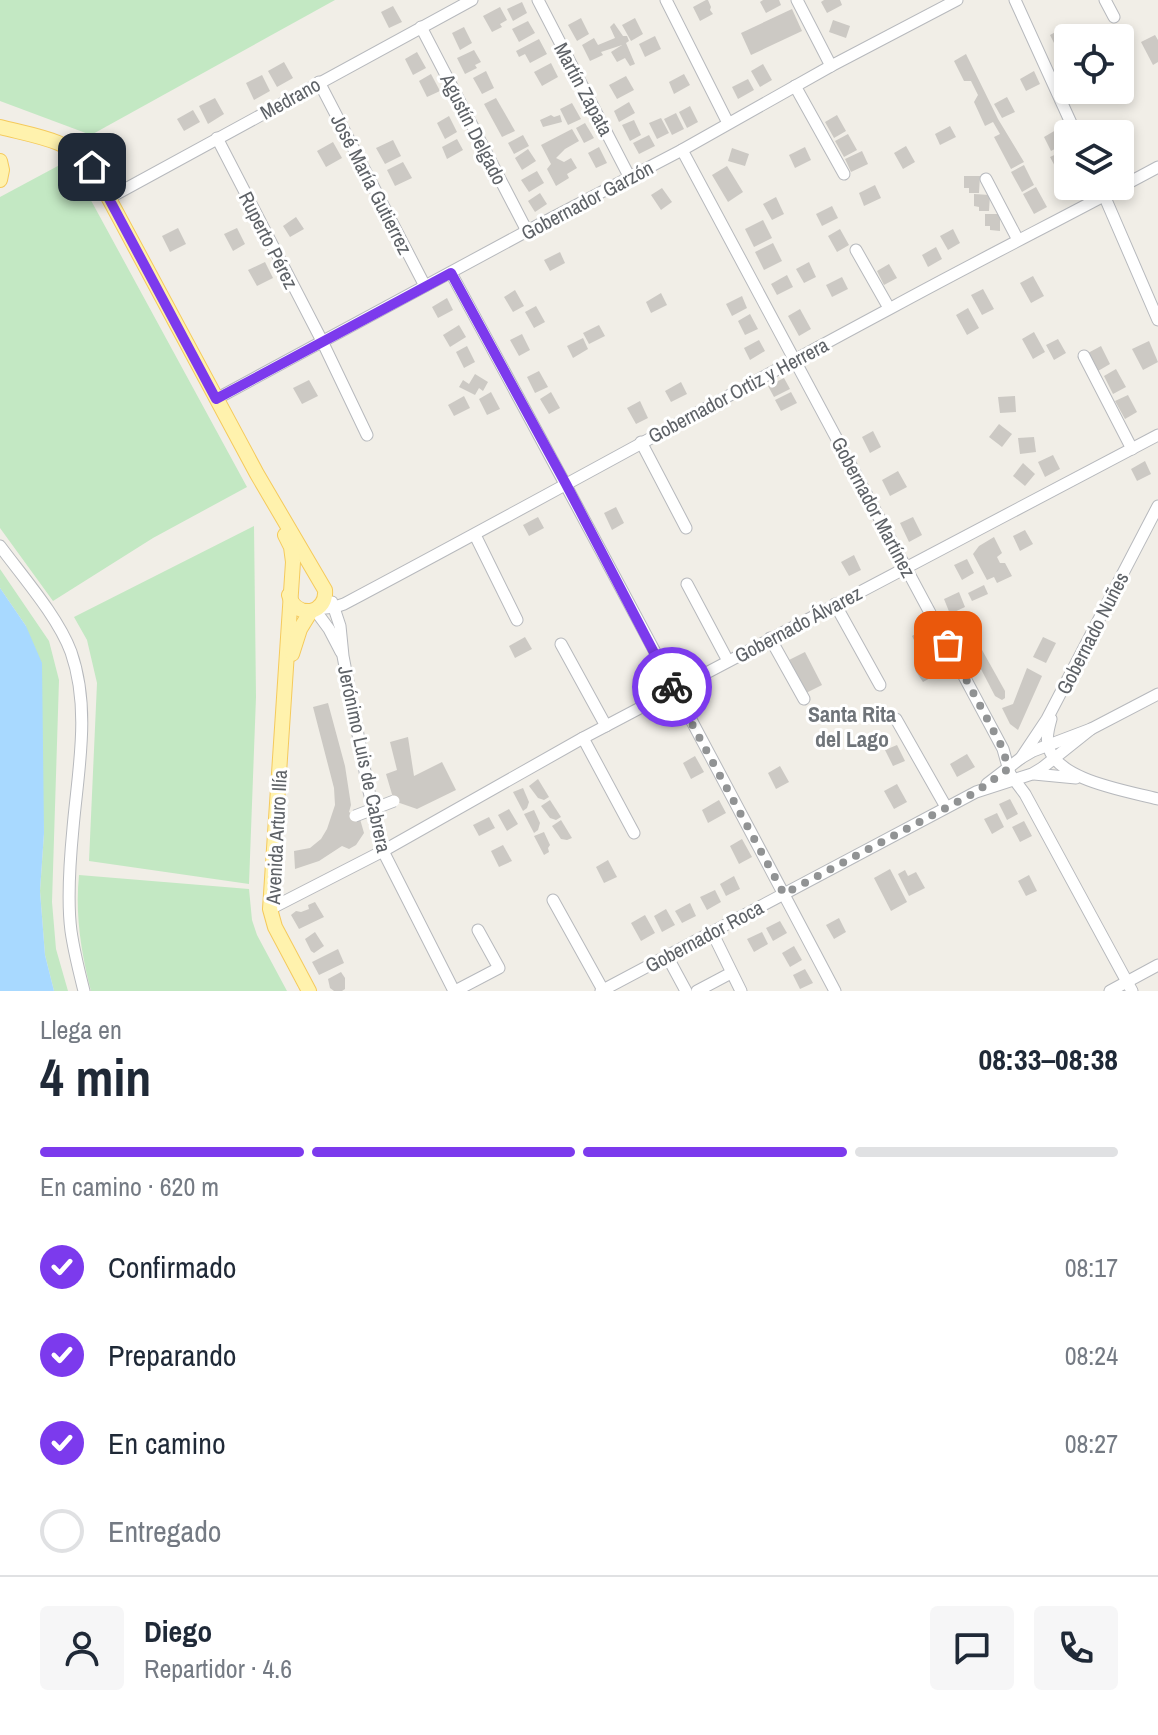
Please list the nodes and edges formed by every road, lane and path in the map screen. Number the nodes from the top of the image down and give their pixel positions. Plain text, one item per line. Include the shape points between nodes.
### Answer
1 (472, 0) edge
2 (538, 0) edge
3 (666, 0) edge
4 (797, 0) edge
5 (957, 0) edge
6 (1015, 0) edge
7 (1105, 0) edge
8 (936, 5) edge
9 (1114, 17) dead end
10 (421, 27) junction
11 (831, 66) junction
12 (319, 82) junction
13 (795, 86) junction
14 (1070, 120) edge
15 (728, 123) junction
16 (0, 127) edge
17 (217, 138) junction
18 (682, 150) junction
19 (0, 161) edge
20 (1158, 167) edge
21 (844, 174) dead end
22 (1134, 177) edge
23 (630, 178) junction
24 (986, 179) dead end
25 (0, 180) edge
26 (109, 198) junction
27 (1087, 200) edge
28 (1106, 200) edge
29 (527, 231) junction
30 (1018, 240) junction
31 (856, 250) dead end
32 (451, 273) junction
33 (425, 286) junction
34 (889, 308) junction
35 (1158, 320) edge
36 (322, 341) junction
37 (1084, 356) dead end
38 (796, 360) junction
39 (216, 399) junction
40 (367, 435) dead end
41 (1158, 435) edge
42 (641, 442) junction
43 (1132, 449) junction
44 (566, 484) junction
45 (1158, 506) edge
46 (276, 508) junction
47 (686, 528) dead end
48 (475, 535) junction
49 (0, 546) edge
50 (907, 568) junction
51 (687, 584) dead end
52 (324, 586) junction
53 (290, 592) junction
54 (835, 604) junction
55 (335, 607) junction
56 (314, 610) junction
57 (517, 620) dead end
58 (770, 638) junction
59 (561, 644) dead end
60 (343, 656) junction
61 (728, 661) junction
62 (287, 673) junction
63 (880, 685) dead end
64 (674, 690) junction
65 (1158, 694) edge
66 (804, 699) dead end
67 (1056, 703) junction
68 (896, 719) dead end
69 (606, 726) junction
70 (1091, 729) junction
71 (583, 738) junction
72 (1047, 745) junction
73 (1021, 758) junction
74 (1054, 759) junction
75 (1010, 774) junction
76 (1032, 774) junction
77 (1089, 780) junction
78 (1158, 799) edge
79 (394, 801) dead end
80 (946, 807) junction
81 (355, 816) dead end
82 (634, 833) dead end
83 (383, 851) junction
84 (784, 894) junction
85 (553, 900) dead end
86 (270, 909) junction
87 (478, 930) dead end
88 (712, 932) junction
89 (667, 956) junction
90 (1158, 965) edge
91 (731, 973) junction
92 (1129, 986) edge
93 (84, 991) edge
94 (309, 991) edge
95 (454, 991) edge
96 (602, 991) edge
97 (686, 991) edge
98 (697, 991) edge
99 (741, 991) edge
100 (835, 991) edge
101 (1110, 991) edge

1 - 10 street, Medrano
2 - 23 street, Martín Zapata
3 - 15 street
4 - 11 street
5 - 8 street, Gobernador Garzón
6 - 14 street
7 - 9 street
8 - 11 street, Gobernador Garzón
10 - 12 street, Medrano
10 - 29 street, Agustín Delgado
11 - 13 street, Gobernador Garzón
12 - 17 street, Medrano
12 - 33 street, José María Gutierrez
13 - 15 street, Gobernador Garzón
13 - 21 street
15 - 18 street, Gobernador Garzón
16 - 26 main road, Avenida Arturo Ilía via 79,154
17 - 26 street, Medrano
17 - 36 street, Ruperto Pérez
18 - 23 street, Gobernador Garzón
18 - 38 street, Gobernador Martínez
19 - 25 main road
20 - 22 street, Gobernador Ortiz y Herrera
23 - 29 street, Gobernador Garzón
24 - 30 street
26 - 39 main road, Avenida Arturo Ilía
27 - 30 street, Gobernador Ortiz y Herrera
28 - 35 street
29 - 32 street, Gobernador Garzón
30 - 34 street, Gobernador Ortiz y Herrera
31 - 34 street
32 - 33 street, Gobernador Garzón
32 - 44 street
33 - 36 street, Gobernador Garzón
34 - 38 street, Gobernador Ortiz y Herrera
36 - 39 street, Gobernador Garzón
36 - 40 street, Ruperto Pérez
37 - 43 street
38 - 42 street, Gobernador Ortiz y Herrera
38 - 50 street, Gobernador Martínez
39 - 46 main road, Avenida Arturo Ilía
41 - 43 street, Gobernado Álvarez
42 - 44 street, Gobernador Ortiz y Herrera
42 - 47 street
43 - 50 street, Gobernado Álvarez
44 - 48 street, Gobernador Ortiz y Herrera
44 - 64 street
45 - 67 street, Gobernado Nuñes
46 - 52 main road, Avenida Arturo Ilía
46 - 53 main road, Avenida Arturo Ilía via 293,556
48 - 55 street, Gobernador Ortiz y Herrera
48 - 57 street
49 - 93 street via 62,634 76,672 81,751 69,912
50 - 54 street, Gobernado Álvarez
50 - 75 street, Gobernador Martínez via 1003,749
51 - 61 street
52 - 53 main road via 303,576
52 - 55 street, Jerónimo Luis de Cabrera
52 - 56 main road via 324,600
53 - 56 main road via 297,609
53 - 62 main road, Avenida Arturo Ilía
54 - 58 street, Gobernado Álvarez
54 - 63 street
55 - 56 street, Gobernador Ortiz y Herrera
55 - 60 street, Jerónimo Luis de Cabrera
56 - 60 street, Jerónimo Luis de Cabrera
56 - 62 main road, Avenida Arturo Ilía via 300,629
58 - 61 street, Gobernado Álvarez
58 - 66 street
59 - 69 street
60 - 83 street, Jerónimo Luis de Cabrera
61 - 64 street, Gobernado Álvarez
62 - 86 main road, Avenida Arturo Ilía
64 - 69 street, Gobernado Álvarez
64 - 84 street
65 - 70 street, Gobernador Roca
67 - 72 street
67 - 73 street, Gobernado Nuñes
68 - 80 street
69 - 71 street, Gobernado Álvarez
70 - 72 street, Gobernador Roca
70 - 74 street, Gobernador Roca
71 - 82 street
71 - 83 street, Gobernado Álvarez
72 - 73 street, Gobernador Roca
72 - 74 street
73 - 75 street, Gobernador Roca
74 - 76 street, Gobernador Roca
74 - 77 street
75 - 76 street, Gobernador Roca
75 - 80 street, Gobernador Roca
75 - 92 street, Gobernador Martínez
76 - 77 street
77 - 78 street
79 - 81 street, bridge
80 - 84 street, Gobernador Roca
83 - 86 street, Gobernado Álvarez
83 - 95 street, Jerónimo Luis de Cabrera
84 - 88 street, Gobernador Roca
84 - 100 street
85 - 96 street
86 - 94 main road, Avenida Arturo Ilía
87 - 95 street via 499,968
88 - 89 street, Gobernador Roca
88 - 91 street
89 - 96 street, Gobernador Roca
89 - 97 street
90 - 92 street
91 - 98 street
91 - 99 street
92 - 101 street

